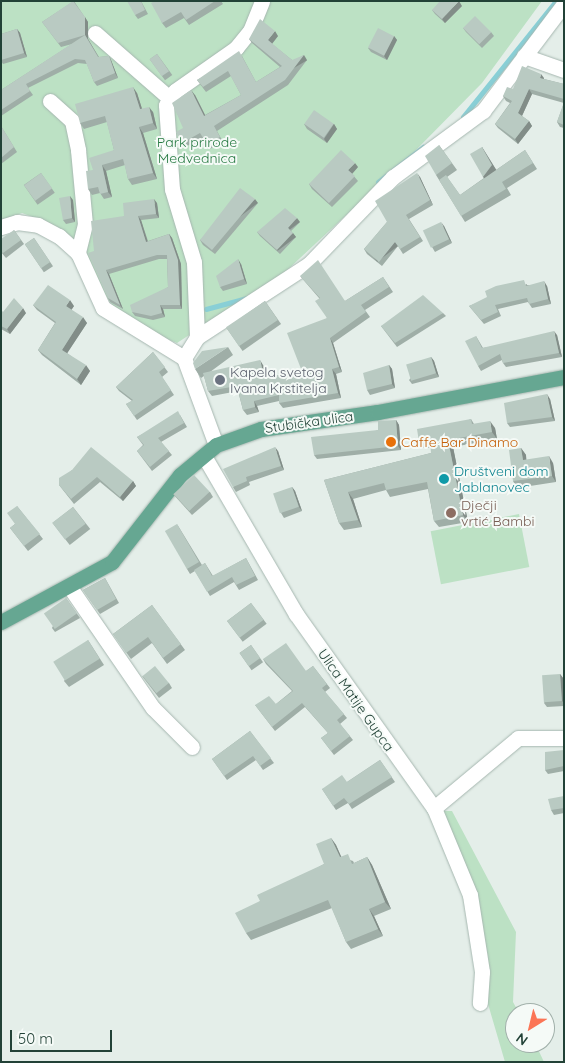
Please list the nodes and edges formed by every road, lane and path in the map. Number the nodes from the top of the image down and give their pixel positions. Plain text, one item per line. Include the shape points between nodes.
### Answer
1 (262, 1) edge
2 (564, 4) edge
3 (95, 33) dead end
4 (524, 56) junction
5 (564, 70) edge
6 (168, 97) junction
7 (50, 101) dead end
8 (1, 227) edge
9 (78, 254) junction
10 (197, 337) junction
11 (184, 358) junction
12 (564, 377) edge
13 (216, 445) junction
14 (204, 456) junction
15 (69, 586) junction
16 (1, 622) edge
17 (564, 738) edge
18 (192, 747) dead end
19 (434, 808) junction
20 (480, 1003) dead end

1 - 6 street via 250,31 236,48
2 - 4 street
3 - 6 street
4 - 5 street
4 - 10 street via 483,111 393,176 309,264
6 - 10 street via 168,160 179,218 194,262
7 - 9 street via 72,121 78,150 85,224
8 - 9 street via 17,222 38,225 59,236
9 - 11 street via 103,308
10 - 11 street
11 - 13 street
12 - 13 main road, Stubička ulica via 378,412 260,429
13 - 14 main road, Stubička ulica
14 - 15 main road, Stubička ulica via 180,475 112,562
14 - 19 street, Ulica Matije Gupca via 296,614
15 - 16 main road, Stubička ulica
15 - 18 street via 117,661 153,708
17 - 19 street via 518,738
19 - 20 street, Ulica Matije Gupca via 470,895 482,972

